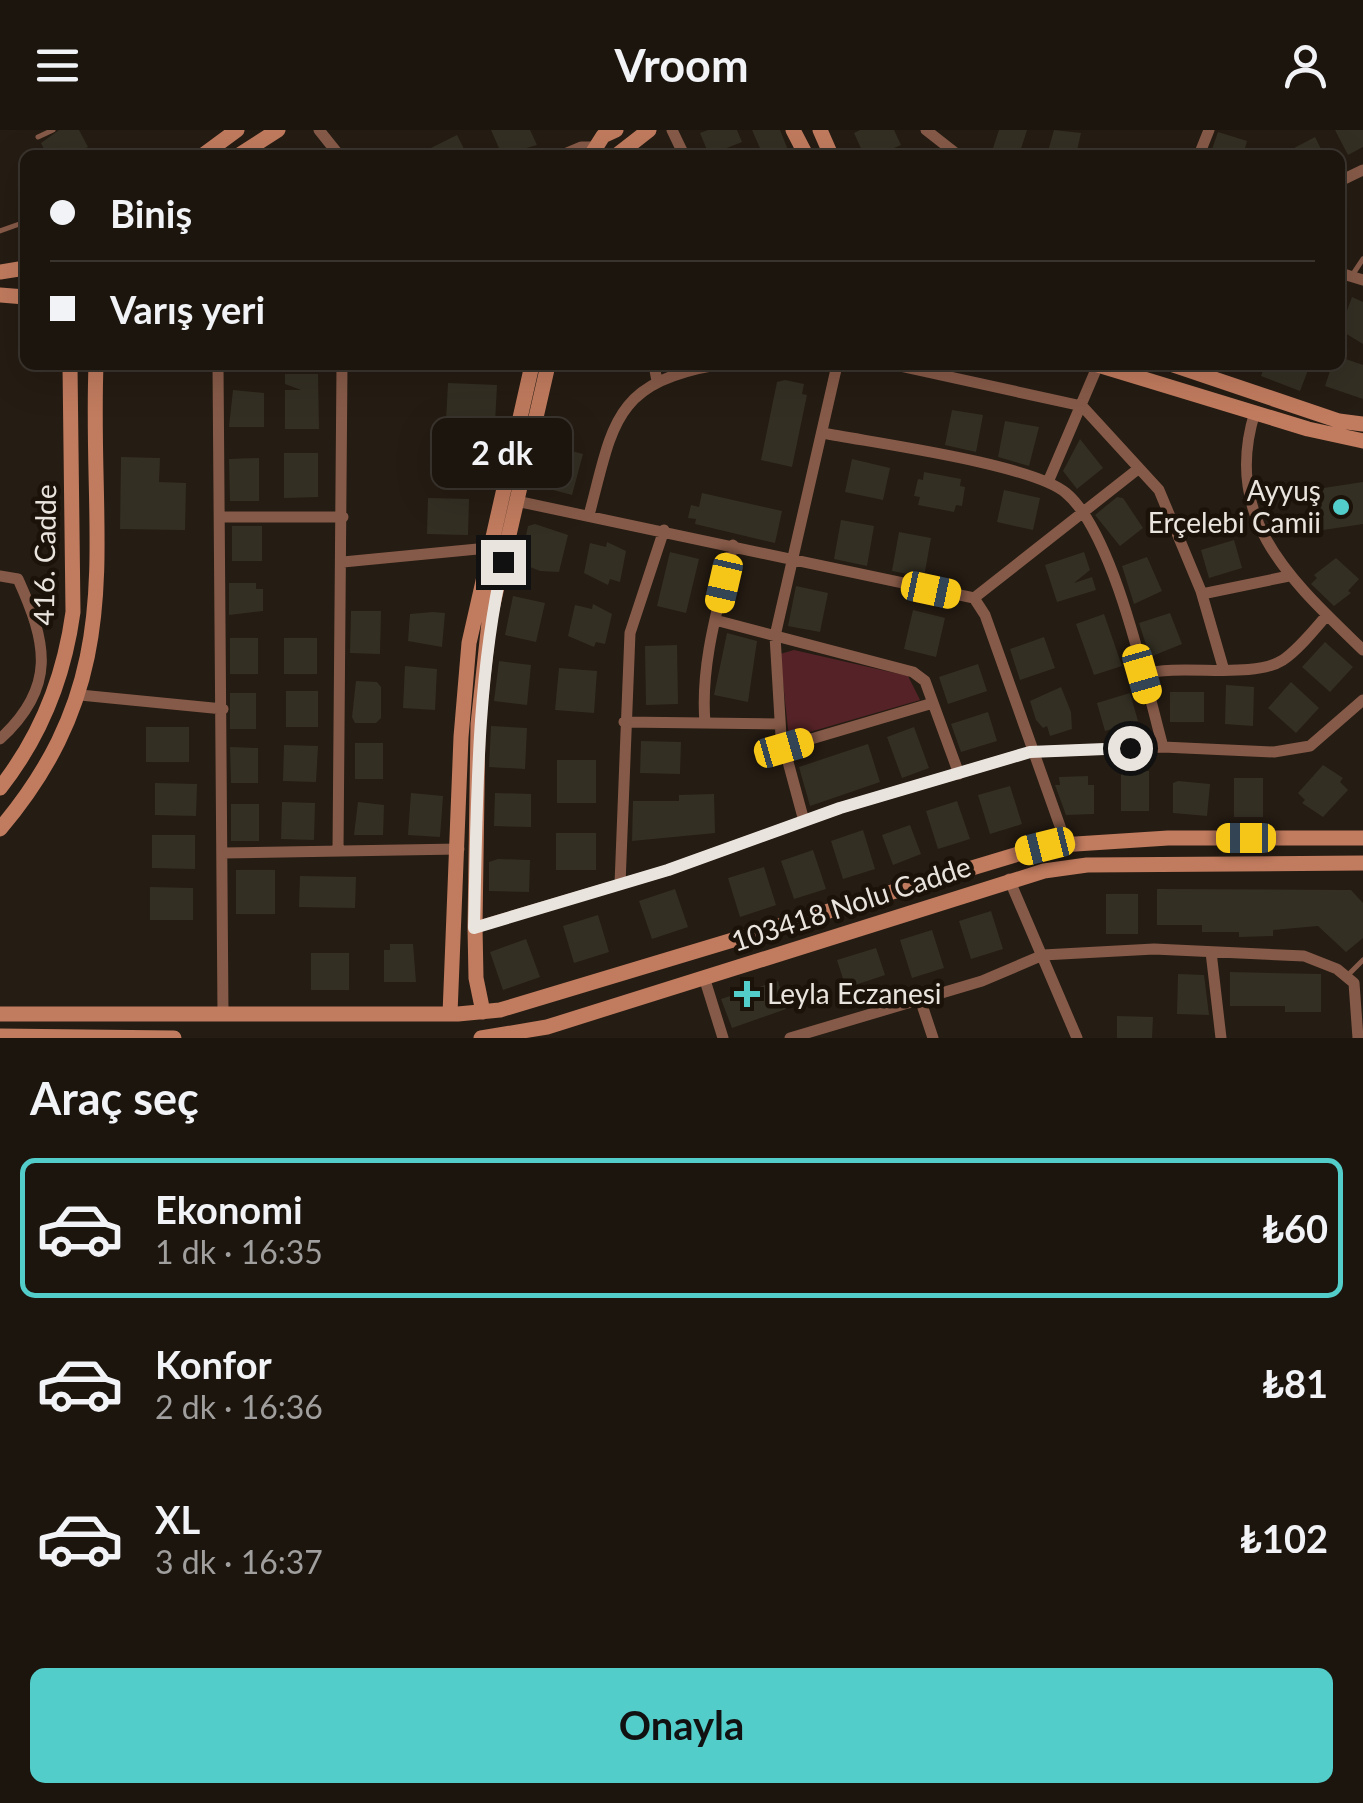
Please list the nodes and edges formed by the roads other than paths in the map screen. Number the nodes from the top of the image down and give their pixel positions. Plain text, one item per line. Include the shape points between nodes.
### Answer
1 (53, 130) edge
2 (236, 130) edge
3 (319, 130) edge
4 (616, 130) edge
5 (649, 130) edge
6 (926, 130) edge
7 (268, 133) edge
8 (38, 137) dead end
9 (210, 150) edge
10 (246, 150) edge
11 (334, 150) edge
12 (594, 150) edge
13 (623, 150) edge
14 (952, 150) edge
15 (1363, 260) edge
16 (1352, 276) edge
17 (70, 370) edge
18 (96, 370) edge
19 (218, 370) edge
20 (342, 370) edge
21 (531, 370) edge
22 (547, 370) edge
23 (655, 370) edge
24 (698, 370) edge
25 (836, 370) edge
26 (918, 370) edge
27 (1096, 370) edge
28 (1115, 370) edge
29 (1188, 370) edge
30 (657, 381) junction
31 (1082, 406) junction
32 (1255, 412) junction
33 (1363, 424) edge
34 (823, 433) junction
35 (1363, 441) edge
36 (1138, 469) junction
37 (1048, 482) junction
38 (516, 502) junction
39 (1081, 512) junction
40 (589, 515) junction
41 (221, 517) junction
42 (343, 517) junction
43 (664, 530) junction
44 (732, 546) junction
45 (488, 548) junction
46 (794, 559) junction
47 (343, 562) junction
48 (0, 576) edge
49 (1289, 576) junction
50 (1202, 594) junction
51 (974, 598) junction
52 (1327, 615) junction
53 (715, 620) junction
54 (775, 636) junction
55 (1363, 650) edge
56 (1223, 667) junction
57 (1142, 674) junction
58 (80, 695) junction
59 (1363, 700) edge
60 (933, 703) junction
61 (223, 709) junction
62 (624, 722) junction
63 (705, 723) junction
64 (780, 724) junction
65 (0, 739) edge
66 (1164, 747) junction
67 (784, 748) junction
68 (1030, 752) junction
69 (959, 774) junction
70 (0, 788) edge
71 (804, 821) junction
72 (0, 829) edge
73 (1363, 838) edge
74 (1066, 843) junction
75 (458, 850) junction
76 (338, 851) junction
77 (223, 853) junction
78 (1363, 863) edge
79 (1009, 879) junction
80 (620, 884) junction
81 (474, 928) junction
82 (1211, 952) junction
83 (1043, 954) junction
84 (1363, 960) edge
85 (1348, 975) junction
86 (704, 977) junction
87 (920, 999) junction
88 (484, 1012) junction
89 (0, 1014) edge
90 (223, 1014) junction
91 (450, 1014) junction
92 (0, 1036) edge
93 (41, 1037) edge
94 (799, 1037) edge
95 (174, 1038) edge
96 (481, 1038) edge
97 (723, 1038) edge
98 (933, 1038) edge
99 (1077, 1038) edge
100 (1221, 1038) edge
101 (1358, 1038) edge

1 - 8 lane
2 - 9 main road
3 - 11 street
4 - 12 main road
5 - 13 main road
6 - 14 street
7 - 10 main road
15 - 16 lane
17 - 70 main road, 416. Cadde via 68,651 42,721
18 - 58 main road via 96,608
19 - 41 street
20 - 42 street
21 - 45 main road
22 - 38 main road
23 - 30 street
24 - 30 street
25 - 34 street
26 - 31 street
27 - 31 street
28 - 32 main road
29 - 33 main road
30 - 40 street via 621,411
31 - 36 street
31 - 37 street
32 - 35 main road
32 - 49 street via 1247,446 1253,508
34 - 37 street
34 - 46 street
36 - 39 street
36 - 50 street via 1159,490
37 - 39 street
38 - 40 street
38 - 81 main road via 490,622 478,724
39 - 51 street
39 - 57 street via 1115,576
40 - 43 street
41 - 42 street
41 - 61 street
42 - 47 street
43 - 44 street
43 - 62 street via 630,633
44 - 46 street
44 - 53 street
45 - 47 street
45 - 75 main road via 464,688
46 - 51 street
46 - 54 street
47 - 76 street
48 - 65 street via 18,579 40,628 42,665 37,693
49 - 50 street
49 - 52 street
50 - 56 street
51 - 68 street
52 - 55 street
52 - 56 street via 1272,666
53 - 54 street
53 - 63 street
54 - 60 street via 913,672 925,681
54 - 64 street
56 - 57 street
57 - 66 street
58 - 61 street
58 - 72 main road via 54,751
59 - 66 street via 1310,746 1274,752
60 - 67 street
60 - 69 street
61 - 77 street
62 - 63 street
62 - 80 street
63 - 64 street
64 - 67 street
66 - 68 street
67 - 71 street
68 - 69 street
68 - 74 street
69 - 71 street
71 - 80 street
73 - 74 main road
74 - 88 main road via 907,885 563,995
75 - 76 street
75 - 91 main road
76 - 77 street
77 - 90 street
78 - 79 main road, 103418 Nolu Cadde via 1087,865
79 - 83 street
79 - 86 main road, 103418 Nolu Cadde
80 - 81 street
81 - 88 main road
82 - 83 street
82 - 85 street via 1304,956
82 - 100 street
83 - 87 street
83 - 99 street
84 - 85 lane
85 - 101 street
86 - 96 main road, 103418 Nolu Cadde via 547,1027
86 - 97 street
87 - 94 street
87 - 98 street
88 - 91 main road
89 - 90 main road
90 - 91 main road
92 - 93 main road
93 - 95 main road

